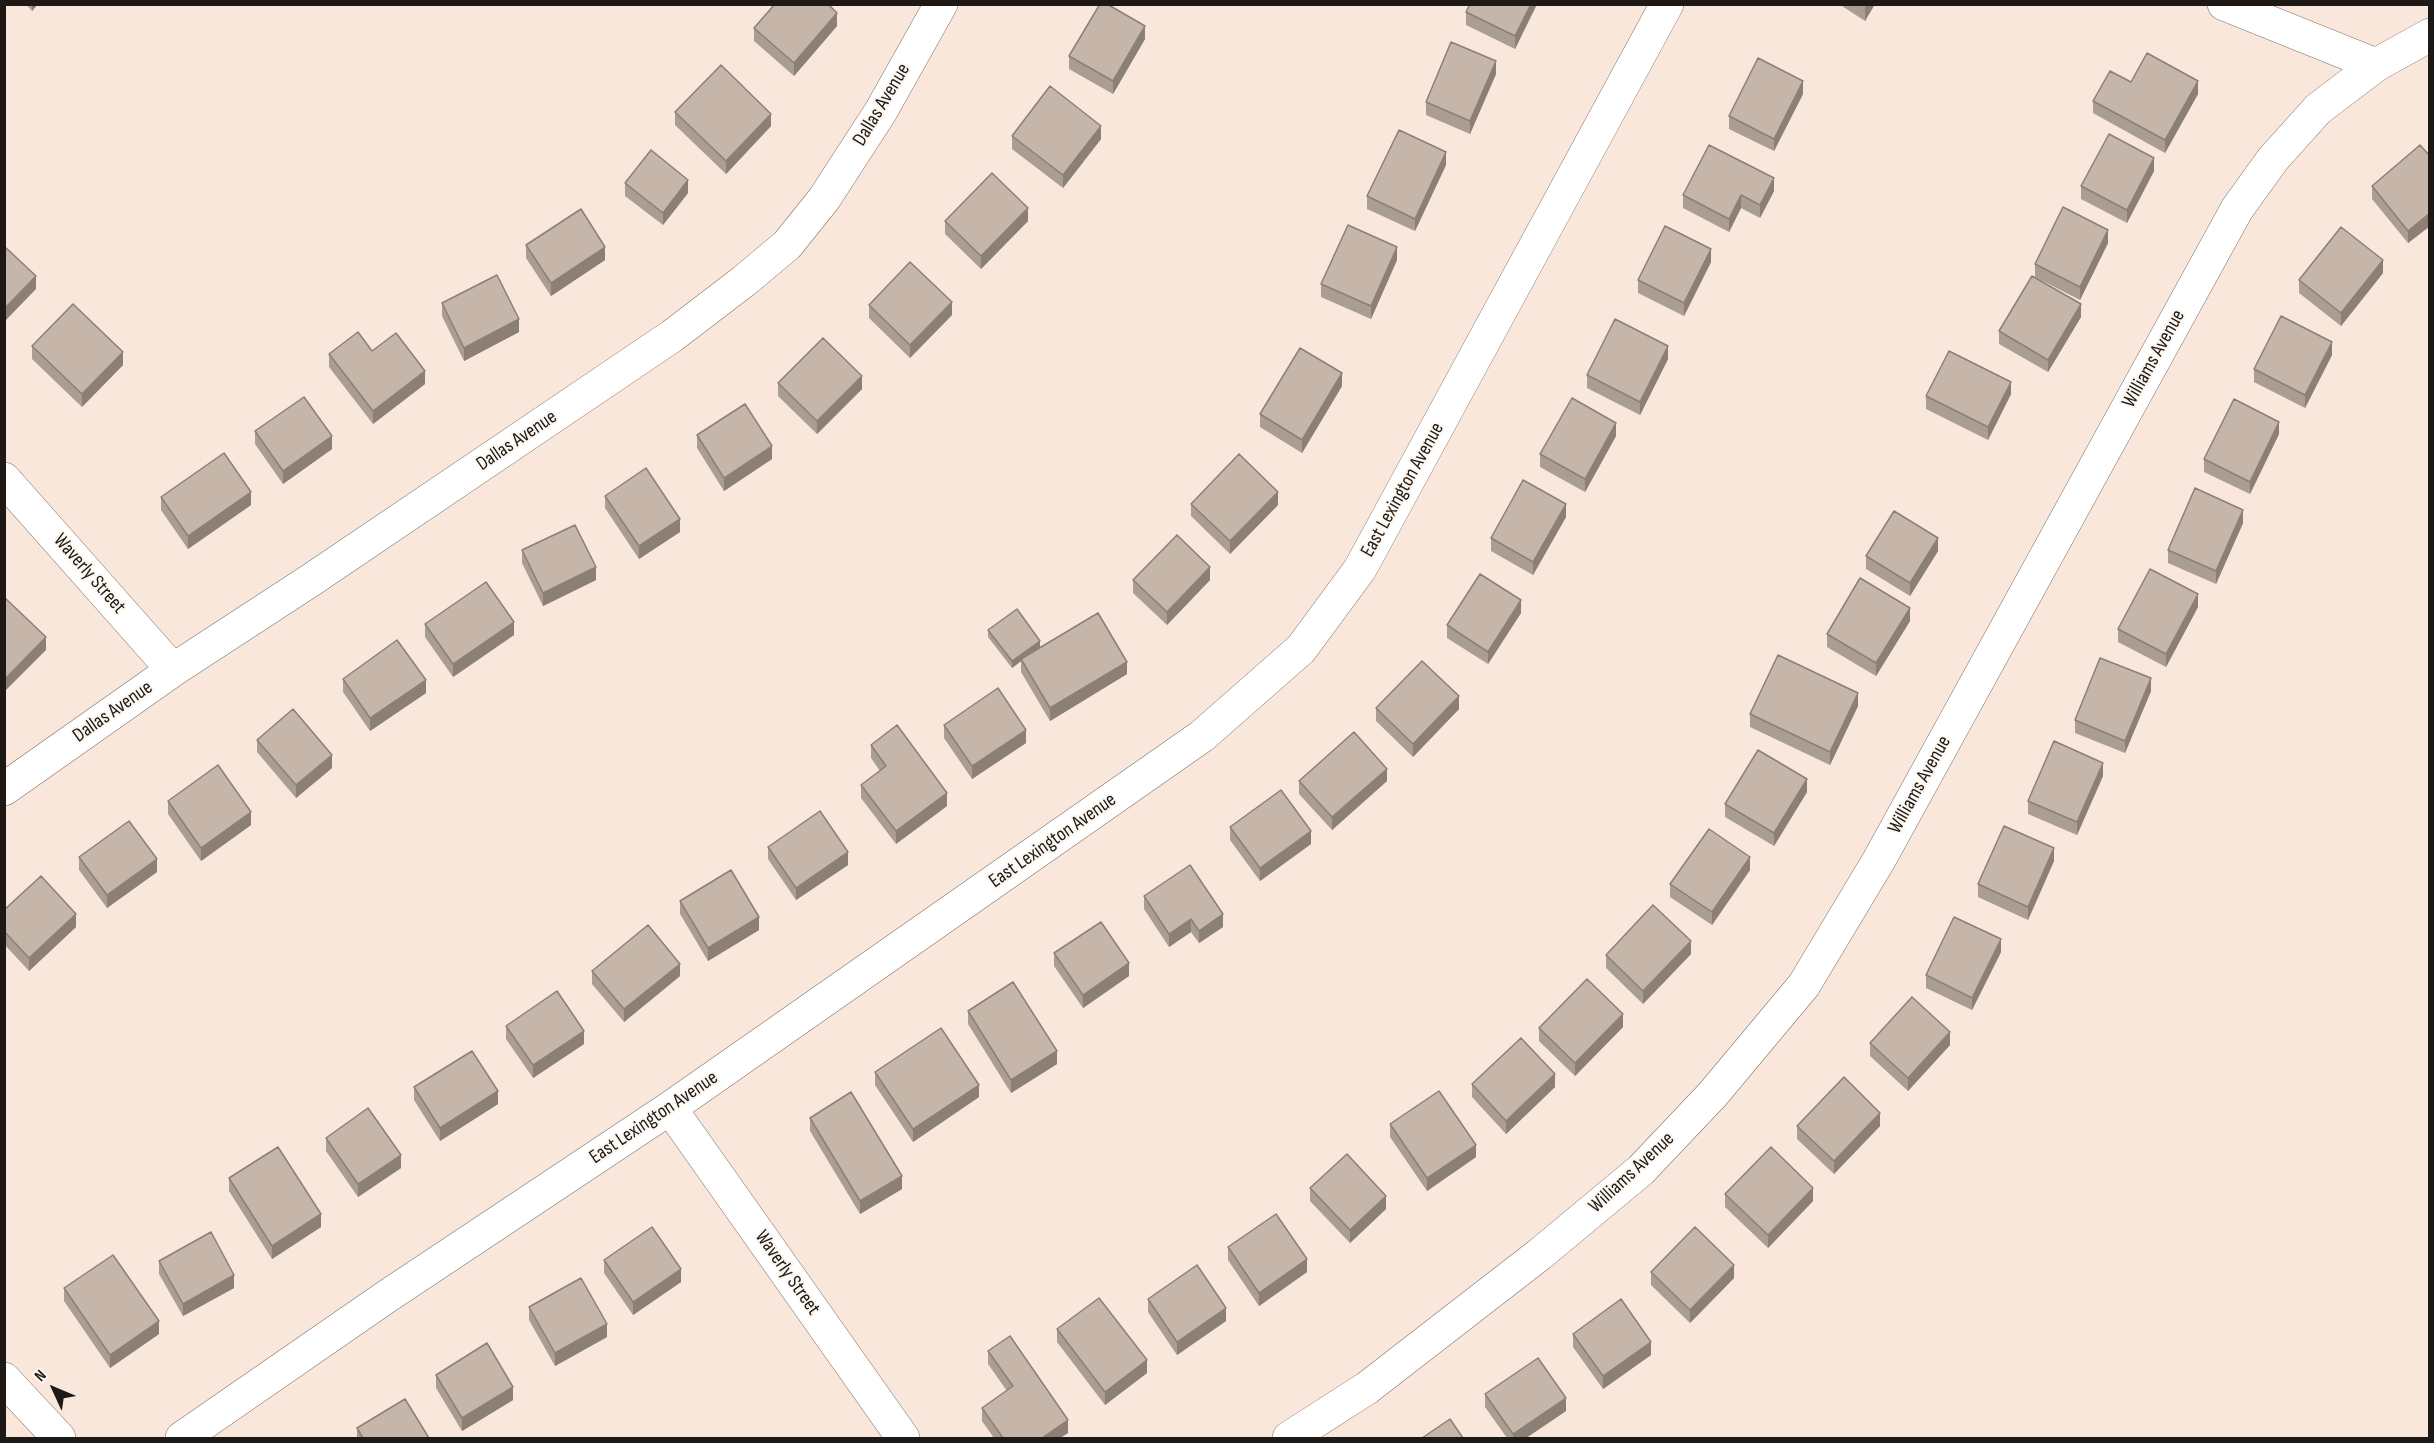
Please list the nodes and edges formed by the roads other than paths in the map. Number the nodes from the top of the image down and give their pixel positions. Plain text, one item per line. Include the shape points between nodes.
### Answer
1 (941, 4) edge
2 (1667, 4) edge
3 (2224, 4) edge
4 (2430, 35) edge
5 (2376, 65) junction
6 (4, 479) edge
7 (172, 670) junction
8 (4, 789) edge
9 (670, 1108) junction
10 (4, 1379) edge
11 (59, 1438) edge
12 (182, 1438) edge
13 (903, 1438) edge
14 (1289, 1438) edge

1 - 7 street, Dallas Avenue via 881,111 824,200 787,245 672,336
2 - 9 street, East Lexington Avenue via 1360,569 1301,649 1202,736
3 - 5 street
4 - 5 street, Williams Avenue
5 - 14 street, Williams Avenue via 2318,109 2273,159 2237,209 1879,860 1804,985 1713,1094 1641,1170 1386,1374
6 - 7 street, Waverly Street
7 - 8 street, Dallas Avenue
9 - 12 street, East Lexington Avenue
9 - 13 street, Waverly Street
10 - 11 street

